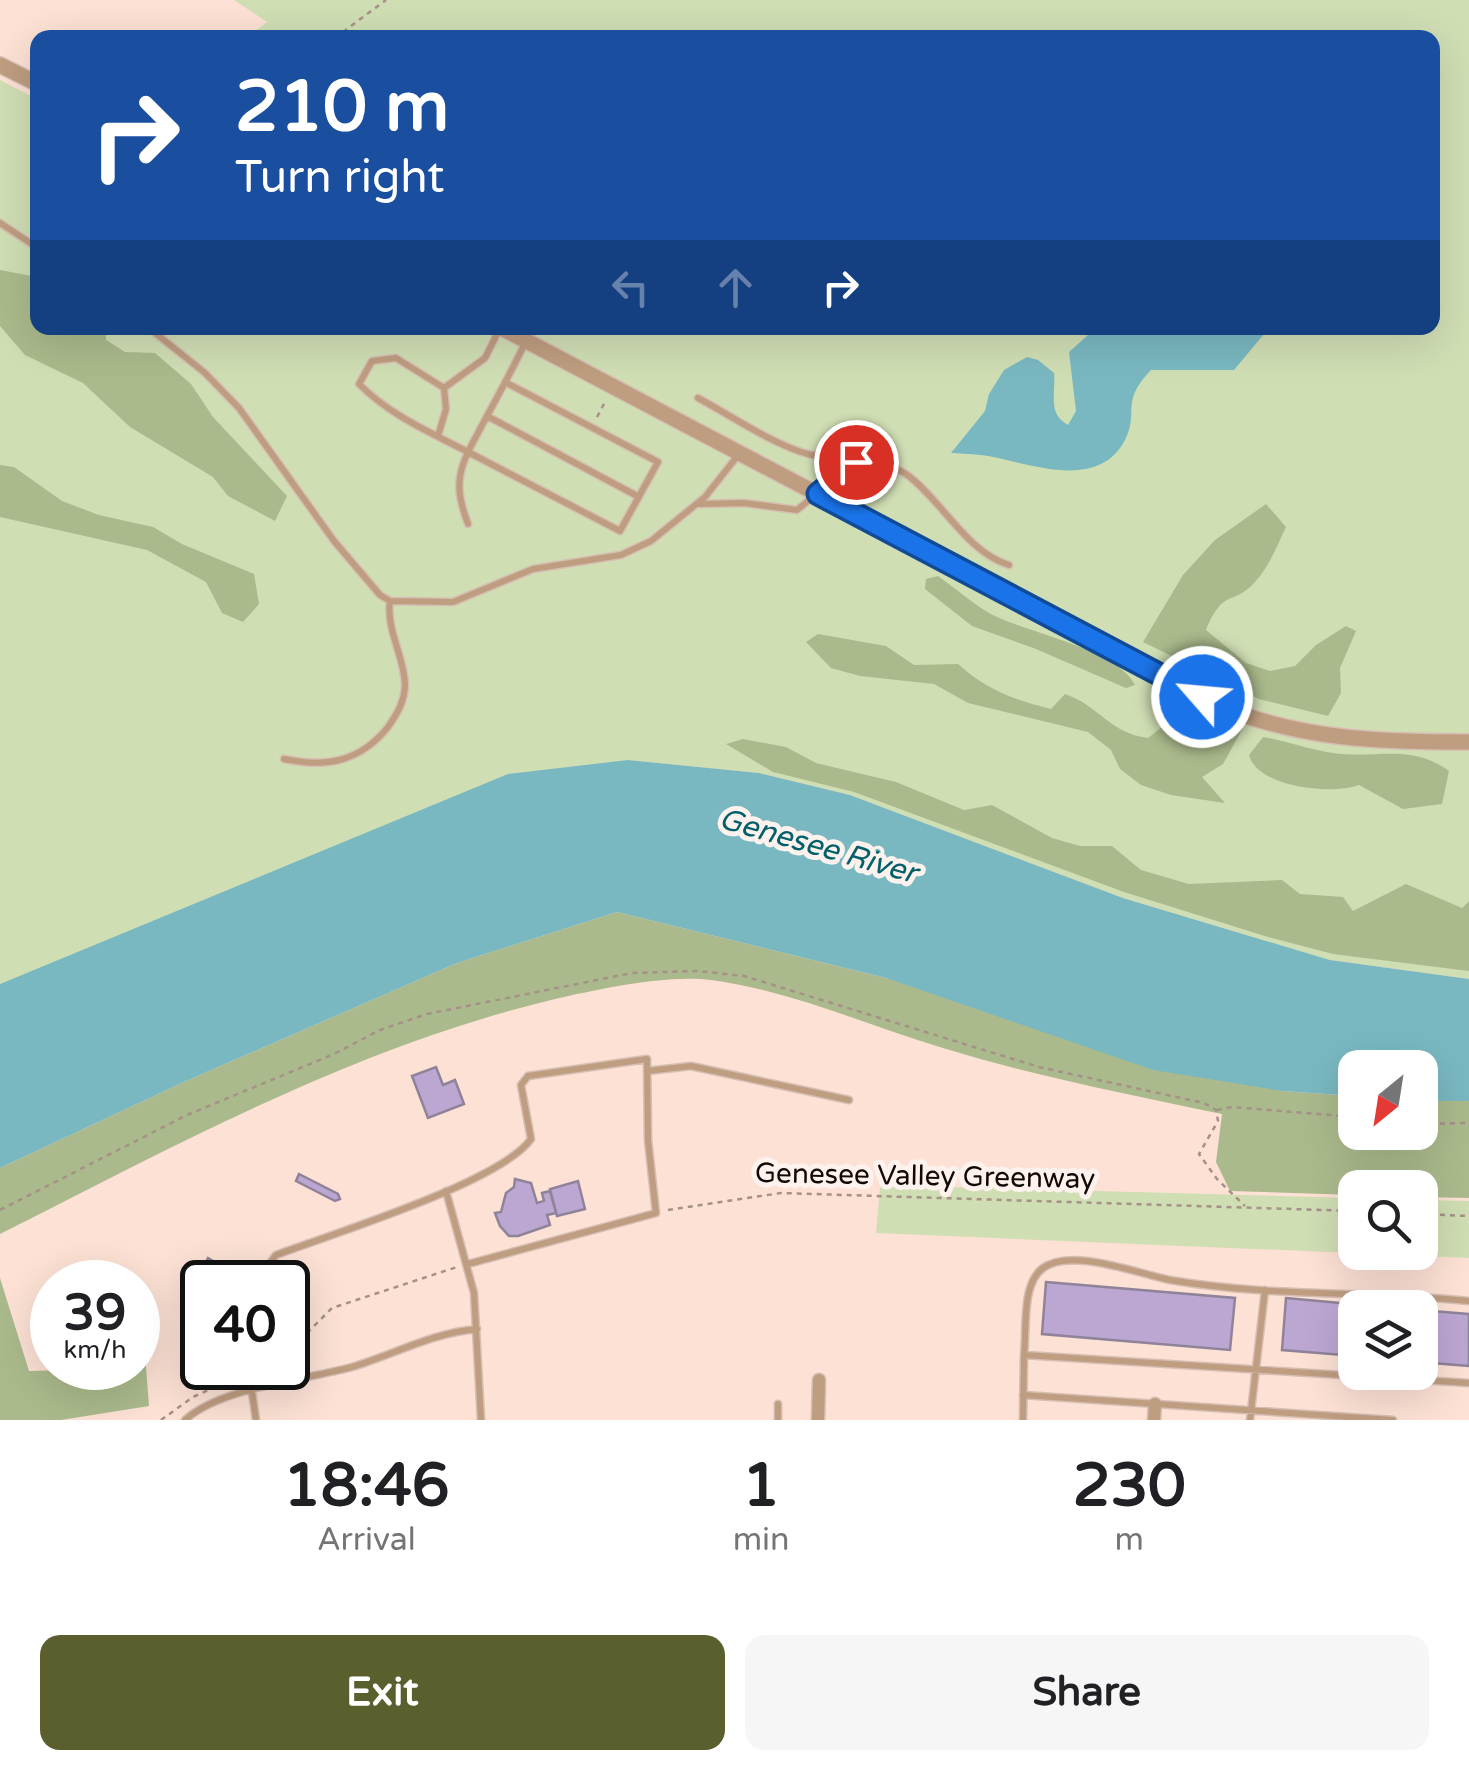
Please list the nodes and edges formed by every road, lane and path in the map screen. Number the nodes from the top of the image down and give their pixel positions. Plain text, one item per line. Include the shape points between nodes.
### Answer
1 (386, 0) edge
2 (346, 30) edge
3 (0, 64) edge
4 (30, 80) edge
5 (0, 223) edge
6 (30, 243) edge
7 (158, 335) edge
8 (497, 335) edge
9 (516, 335) edge
10 (527, 340) junction
11 (505, 382) junction
12 (444, 388) junction
13 (609, 394) dead end
14 (698, 398) dead end
15 (601, 410) dead end
16 (486, 416) junction
17 (438, 436) junction
18 (468, 452) junction
19 (740, 453) junction
20 (856, 462) junction
21 (818, 494) junction
22 (639, 497) junction
23 (697, 504) junction
24 (468, 524) dead end
25 (1009, 564) dead end
26 (390, 601) junction
27 (1469, 742) edge
28 (284, 759) dead end
29 (647, 1071) junction
30 (850, 1100) dead end
31 (1216, 1110) dead end
32 (1338, 1116) edge
33 (1438, 1124) edge
34 (1469, 1124) edge
35 (446, 1191) junction
36 (1338, 1210) edge
37 (656, 1213) junction
38 (1438, 1215) edge
39 (1469, 1216) edge
40 (272, 1260) edge
41 (468, 1264) junction
42 (1265, 1290) junction
43 (1469, 1301) edge
44 (477, 1329) junction
45 (310, 1330) edge
46 (1024, 1355) junction
47 (1255, 1368) junction
48 (310, 1377) edge
49 (818, 1380) dead end
50 (1469, 1382) edge
51 (208, 1390) edge
52 (260, 1390) edge
53 (252, 1392) junction
54 (1024, 1395) junction
55 (778, 1404) dead end
56 (1155, 1404) junction
57 (1251, 1416) edge
58 (161, 1420) edge
59 (184, 1420) edge
60 (256, 1420) edge
61 (482, 1420) edge
62 (778, 1420) edge
63 (818, 1420) edge
64 (1023, 1420) edge
65 (1154, 1420) edge
66 (1393, 1420) edge

1 - 2 path
3 - 4 street
5 - 6 lane
7 - 26 lane via 239,408 334,541
8 - 12 lane via 485,358
9 - 10 street
10 - 11 lane
10 - 19 street
11 - 16 lane
11 - 22 lane via 658,462
12 - 17 lane
12 - 17 lane via 396,358 372,362 359,384 378,403
13 - 15 path
14 - 20 lane via 805,453
16 - 18 lane
16 - 22 lane
17 - 18 lane
18 - 22 lane via 620,531
18 - 24 lane via 458,478
19 - 21 street
19 - 23 lane
20 - 21 lane
20 - 25 lane via 902,471 975,544
21 - 23 lane via 797,510
21 - 27 street via 1241,714 1336,738
23 - 26 lane via 652,541 621,556 533,569 454,602
26 - 28 lane via 405,683 392,722 346,759
29 - 30 lane via 691,1066
29 - 35 lane via 647,1059 528,1076 521,1085 531,1139 520,1154
29 - 37 lane
31 - 32 path
33 - 34 path
35 - 40 lane
35 - 41 lane
36 - 37 path, Genesee Valley Greenway via 781,1193
37 - 41 lane
38 - 39 path
41 - 44 lane
41 - 45 path via 332,1308
42 - 43 lane
42 - 46 lane via 1186,1282 1096,1262 1046,1265 1030,1286
42 - 47 lane
44 - 48 lane via 437,1334
44 - 61 lane
46 - 47 lane
46 - 54 lane
47 - 50 lane
47 - 57 lane
49 - 63 street
51 - 58 path
52 - 53 lane
53 - 59 lane via 209,1404
53 - 60 lane
54 - 56 lane
54 - 64 lane
55 - 62 lane
56 - 57 lane
56 - 65 street
57 - 66 lane

